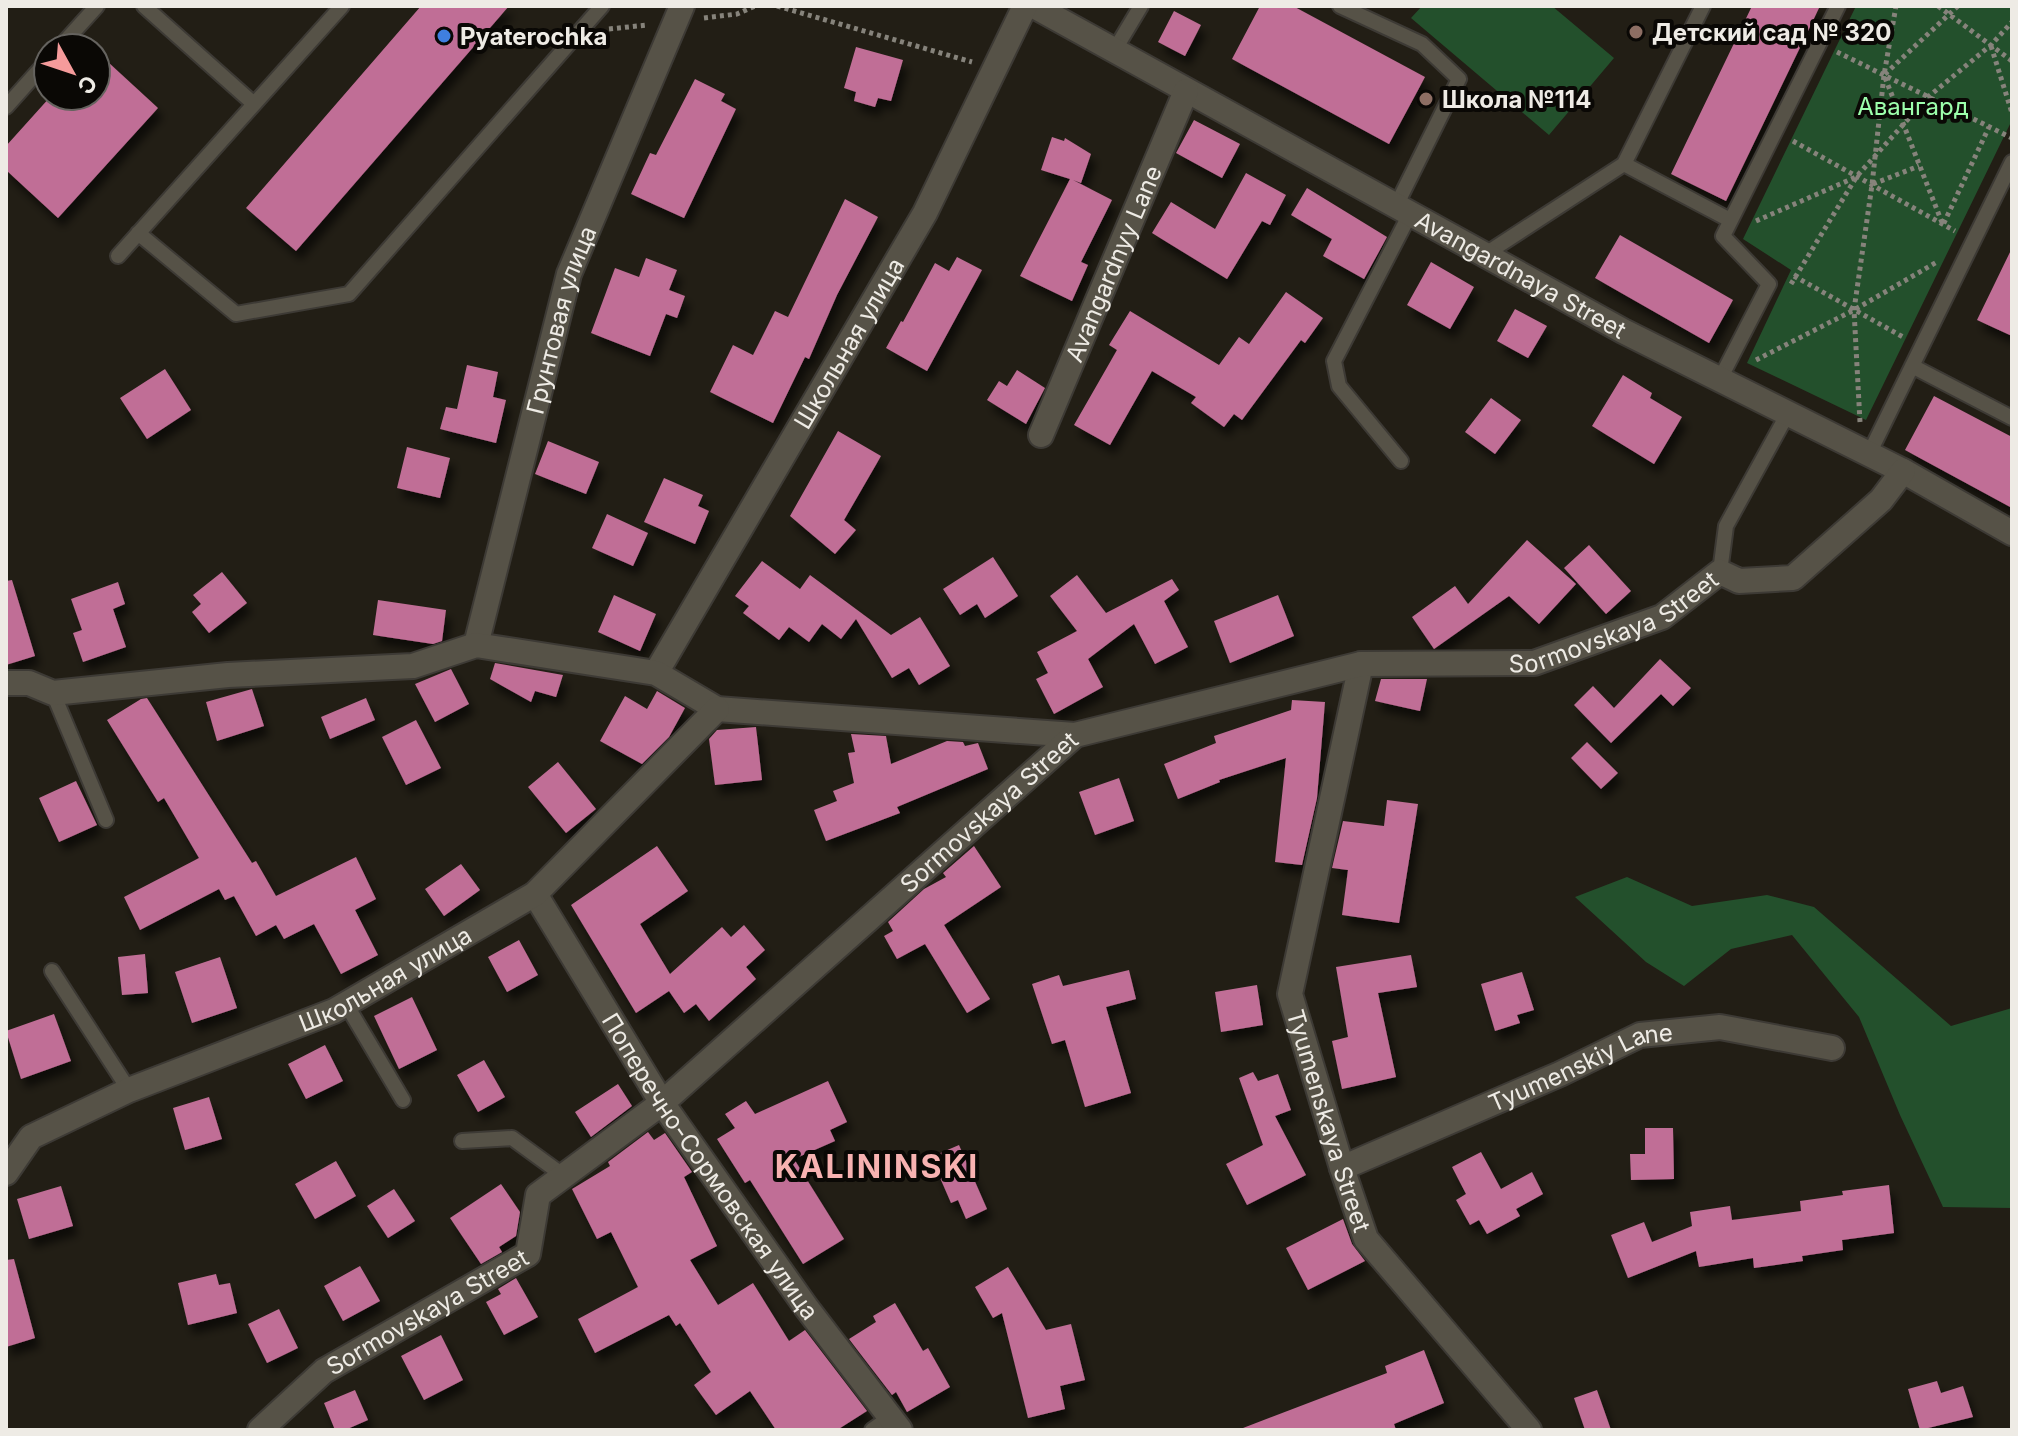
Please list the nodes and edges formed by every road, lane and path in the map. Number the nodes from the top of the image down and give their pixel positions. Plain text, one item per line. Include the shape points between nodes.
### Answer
1 (97, 6) edge
2 (144, 6) edge
3 (342, 6) edge
4 (602, 6) edge
5 (682, 6) edge
6 (777, 6) edge
7 (1025, 6) edge
8 (1034, 6) edge
9 (1141, 6) edge
10 (1340, 6) edge
11 (1703, 6) edge
12 (1838, 6) edge
13 (1896, 6) edge
14 (1938, 6) edge
15 (1958, 6) edge
16 (1950, 15) junction
17 (2012, 22) edge
18 (73, 32) edge
19 (1819, 43) junction
20 (1991, 45) junction
21 (1114, 51) junction
22 (2012, 61) edge
23 (995, 68) junction
24 (1884, 75) junction
25 (32, 78) edge
26 (1186, 91) junction
27 (1928, 97) junction
28 (254, 104) junction
29 (6, 107) edge
30 (2012, 113) edge
31 (1903, 125) junction
32 (1989, 127) junction
33 (1775, 131) junction
34 (2012, 138) edge
35 (1875, 157) junction
36 (2012, 162) edge
37 (1624, 164) junction
38 (1920, 166) junction
39 (1857, 176) junction
40 (1872, 185) junction
41 (1403, 210) junction
42 (1730, 220) junction
43 (1943, 225) junction
44 (138, 233) junction
45 (1723, 236) junction
46 (1973, 241) junction
47 (1484, 255) junction
48 (118, 256) dead end
49 (1783, 270) dead end
50 (1795, 276) junction
51 (1787, 290) dead end
52 (1854, 310) junction
53 (1921, 347) junction
54 (1750, 363) dead end
55 (1912, 366) junction
56 (1719, 381) junction
57 (1787, 415) junction
58 (2012, 418) edge
59 (1861, 429) dead end
60 (1041, 435) dead end
61 (1869, 454) junction
62 (1401, 461) dead end
63 (1903, 471) junction
64 (2012, 533) edge
65 (1720, 572) junction
66 (476, 645) junction
67 (1361, 664) junction
68 (656, 673) junction
69 (6, 683) edge
70 (53, 693) junction
71 (717, 709) junction
72 (1075, 735) junction
73 (106, 820) dead end
74 (535, 894) junction
75 (52, 971) dead end
76 (346, 1004) junction
77 (1832, 1048) dead end
78 (129, 1090) junction
79 (403, 1100) dead end
80 (662, 1103) junction
81 (462, 1141) dead end
82 (1342, 1168) junction
83 (6, 1173) edge
84 (564, 1176) junction
85 (887, 1426) edge
86 (260, 1430) edge
87 (1529, 1430) edge

1 - 18 lane
2 - 28 lane
3 - 28 lane
4 - 44 lane via 349,294 236,314
5 - 66 street, Грунтовая улица via 569,274
6 - 23 path
7 - 23 street, Школьная улица
8 - 21 street, Avangardnaya Street
9 - 21 lane
10 - 41 lane via 1422,44 1459,79
11 - 37 lane
12 - 19 lane
13 - 24 path
14 - 16 path
15 - 16 path
16 - 20 path
16 - 24 path
17 - 20 path
19 - 24 path
19 - 33 lane
20 - 22 path
20 - 27 path
20 - 30 path
21 - 26 street, Avangardnaya Street
23 - 68 street, Школьная улица via 925,213
24 - 27 path
24 - 31 path
24 - 35 path
25 - 29 lane
26 - 41 street, Avangardnaya Street
26 - 60 street, Avangardnyy Lane
27 - 31 path
27 - 32 path
28 - 44 lane
31 - 35 path
31 - 38 path
32 - 34 path
32 - 43 path
33 - 39 path
33 - 42 lane
35 - 39 path
35 - 40 path
36 - 46 lane
37 - 42 lane
37 - 47 lane
38 - 40 path
38 - 43 path
39 - 40 path
39 - 45 path
39 - 50 path
40 - 43 path
40 - 52 path
41 - 47 street, Avangardnaya Street
41 - 62 lane via 1334,361 1339,386
42 - 45 lane
43 - 46 path
44 - 48 lane
45 - 56 lane via 1769,284
46 - 52 path
46 - 53 lane
47 - 56 street, Avangardnaya Street
49 - 50 path
50 - 51 path
50 - 52 path
52 - 53 path
52 - 54 path
52 - 59 path
53 - 55 lane
55 - 58 lane
55 - 61 lane
56 - 57 street, Avangardnaya Street
57 - 61 street, Avangardnaya Street
57 - 65 lane via 1726,526
61 - 63 street, Avangardnaya Street
63 - 64 street, Avangardnaya Street
63 - 65 street, Sormovskaya Street via 1881,500 1793,578 1739,581
65 - 67 street, Sormovskaya Street via 1662,617 1534,663
66 - 68 street
66 - 70 street via 413,666 228,675
67 - 72 street, Sormovskaya Street
67 - 82 street, Tyumenskaya Street via 1290,994
68 - 71 street
69 - 70 street via 29,683
70 - 73 lane
71 - 72 street
71 - 74 street, Школьная улица
72 - 80 street, Sormovskaya Street
74 - 76 street, Школьная улица
74 - 80 street, Поперечно-Сормовская улица
75 - 78 lane
76 - 78 street, Школьная улица
76 - 79 lane
77 - 82 street, Tyumenskiy Lane via 1720,1027 1640,1035
78 - 83 street, Школьная улица via 31,1137
80 - 84 street, Sormovskaya Street
80 - 85 street, Поперечно-Сормовская улица
81 - 84 lane via 512,1138
82 - 87 street, Tyumenskaya Street via 1366,1239
84 - 86 street, Sormovskaya Street via 538,1195 528,1254 324,1371

